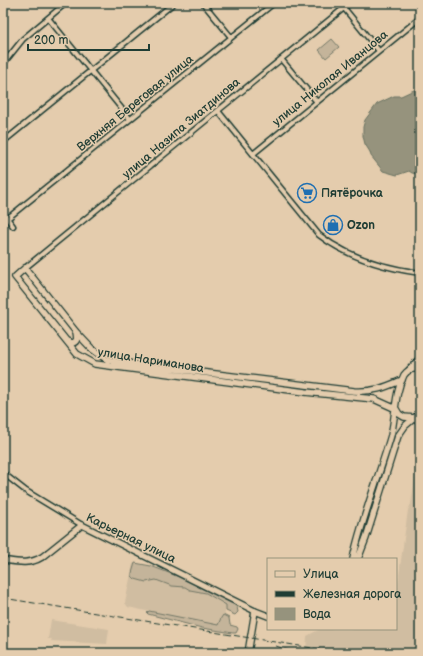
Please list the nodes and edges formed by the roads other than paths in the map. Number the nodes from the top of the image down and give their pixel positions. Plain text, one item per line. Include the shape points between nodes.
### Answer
1 (66, 3) edge
2 (174, 3) edge
3 (203, 3) edge
4 (274, 3) edge
5 (350, 3) edge
6 (344, 8) junction
7 (48, 18) junction
8 (420, 18) edge
9 (231, 37) junction
10 (379, 51) junction
11 (281, 59) junction
12 (3, 64) edge
13 (92, 70) junction
14 (317, 102) junction
15 (218, 111) junction
16 (130, 119) junction
17 (3, 142) edge
18 (253, 154) junction
19 (3, 213) edge
20 (8, 218) junction
21 (13, 226) dead end
22 (25, 268) junction
23 (420, 273) edge
24 (76, 332) junction
25 (65, 340) junction
26 (420, 358) edge
27 (420, 369) edge
28 (409, 370) junction
29 (402, 380) junction
30 (396, 409) junction
31 (419, 415) edge
32 (4, 475) edge
33 (82, 525) junction
34 (353, 558) edge
35 (358, 558) edge
36 (3, 560) edge
37 (255, 611) junction
38 (267, 616) edge
39 (248, 653) edge

1 - 7 street
2 - 13 street
3 - 9 street
4 - 9 street, Верхняя Береговая улица
5 - 6 street, улица Назипа Зиатдинова
6 - 10 street
6 - 11 street, улица Назипа Зиатдинова
7 - 12 street via 23,39
7 - 13 street
8 - 10 street, улица Николая Иванцова
9 - 16 street, Верхняя Береговая улица
10 - 14 street, улица Николая Иванцова
11 - 14 street
11 - 15 street, улица Назипа Зиатдинова
13 - 16 street
13 - 17 street
14 - 18 street, улица Николая Иванцова
15 - 18 street
15 - 22 street, улица Назипа Зиатдинова
16 - 20 street, Верхняя Береговая улица
18 - 23 street via 316,232 324,238 357,257 384,267
19 - 20 street
20 - 21 street
22 - 24 main road, улица Нариманова
22 - 25 main road, улица Нариманова via 15,277
24 - 25 main road via 75,343
24 - 29 main road, улица Нариманова via 106,359 123,363 354,391 383,388
25 - 30 main road, улица Нариманова via 77,354 96,364 374,399
26 - 28 street
27 - 28 main road
28 - 29 main road
29 - 30 main road via 396,399
30 - 31 main road, улица Нариманова via 404,418
30 - 34 main road via 391,435
31 - 35 main road via 405,426 398,436
32 - 33 street, Карьерная улица
33 - 36 street via 35,561
33 - 37 street, Карьерная улица
37 - 38 main road
37 - 39 main road

